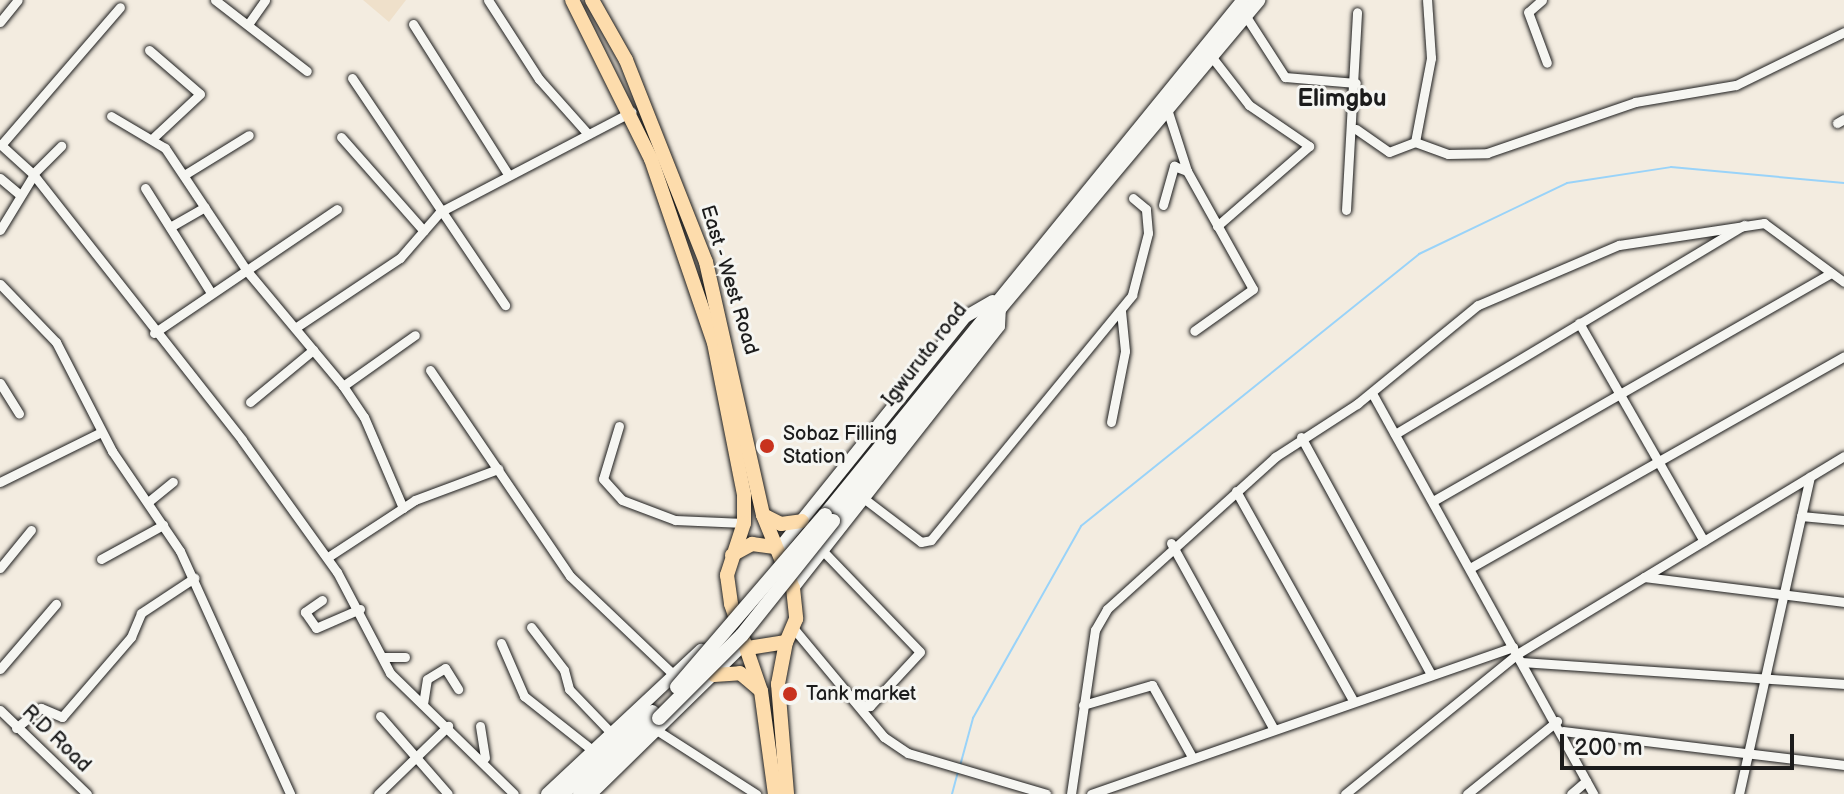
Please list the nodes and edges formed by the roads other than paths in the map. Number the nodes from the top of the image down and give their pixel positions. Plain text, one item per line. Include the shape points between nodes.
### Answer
1 (18, 0) edge
2 (215, 0) edge
3 (265, 0) edge
4 (488, 0) edge
5 (572, 0) edge
6 (592, 0) edge
7 (1258, 0) edge
8 (1427, 0) edge
9 (1542, 0) edge
10 (120, 7) dead end
11 (1245, 8) edge
12 (1357, 12) dead end
13 (0, 22) edge
14 (249, 23) junction
15 (413, 24) dead end
16 (1844, 32) edge
17 (149, 50) dead end
18 (1211, 56) junction
19 (1547, 63) dead end
20 (307, 71) dead end
21 (352, 78) dead end
22 (1356, 83) junction
23 (1167, 109) junction
24 (631, 112) junction
25 (111, 116) dead end
26 (1356, 129) junction
27 (588, 134) junction
28 (249, 135) dead end
29 (154, 137) junction
30 (341, 137) dead end
31 (1415, 142) junction
32 (1, 144) edge
33 (61, 146) dead end
34 (1187, 171) junction
35 (508, 174) junction
36 (33, 175) junction
37 (184, 175) junction
38 (0, 178) edge
39 (145, 188) dead end
40 (20, 195) junction
41 (1133, 198) dead end
42 (1163, 205) dead end
43 (205, 207) junction
44 (337, 209) dead end
45 (1346, 210) dead end
46 (440, 212) junction
47 (1744, 225) junction
48 (1217, 226) junction
49 (170, 227) junction
50 (1722, 227) junction
51 (0, 230) edge
52 (424, 231) junction
53 (1727, 240) junction
54 (247, 271) junction
55 (1830, 274) junction
56 (1844, 282) edge
57 (0, 284) edge
58 (211, 293) junction
59 (996, 304) junction
60 (505, 305) dead end
61 (1121, 311) junction
62 (1579, 323) junction
63 (295, 328) junction
64 (1194, 331) dead end
65 (154, 333) junction
66 (415, 335) dead end
67 (721, 341) junction
68 (313, 350) junction
69 (1844, 356) edge
70 (430, 370) dead end
71 (0, 383) edge
72 (343, 386) junction
73 (1619, 392) junction
74 (1372, 393) junction
75 (250, 402) dead end
76 (19, 414) dead end
77 (1111, 422) dead end
78 (619, 426) dead end
79 (101, 432) junction
80 (1395, 434) junction
81 (1301, 437) junction
82 (1844, 456) edge
83 (1659, 461) junction
84 (498, 469) junction
85 (1810, 477) junction
86 (0, 482) edge
87 (173, 482) dead end
88 (1236, 491) junction
89 (862, 497) junction
90 (1433, 501) junction
91 (148, 502) junction
92 (403, 508) junction
93 (763, 515) junction
94 (1801, 516) junction
95 (1844, 520) edge
96 (802, 521) junction
97 (744, 523) junction
98 (163, 525) junction
99 (31, 530) dead end
100 (1704, 541) junction
101 (1171, 543) junction
102 (775, 549) junction
103 (822, 550) junction
104 (732, 555) junction
105 (328, 557) junction
106 (101, 559) dead end
107 (0, 568) edge
108 (1470, 568) junction
109 (1644, 577) junction
110 (194, 578) junction
111 (793, 588) junction
112 (1785, 595) junction
113 (322, 600) dead end
114 (1844, 602) edge
115 (56, 604) dead end
116 (731, 604) junction
117 (360, 609) junction
118 (531, 627) dead end
119 (794, 629) junction
120 (786, 642) junction
121 (501, 643) dead end
122 (747, 645) junction
123 (1518, 655) junction
124 (384, 657) junction
125 (405, 657) dead end
126 (0, 669) edge
127 (1430, 673) junction
128 (714, 675) junction
129 (675, 676) junction
130 (1764, 677) junction
131 (1844, 684) edge
132 (458, 689) dead end
133 (761, 691) junction
134 (1353, 700) junction
135 (423, 704) junction
136 (1083, 705) junction
137 (861, 706) junction
138 (0, 710) edge
139 (380, 716) dead end
140 (656, 720) junction
141 (1557, 721) junction
142 (448, 726) junction
143 (480, 726) dead end
144 (16, 728) junction
145 (1273, 728) junction
146 (1563, 731) junction
147 (614, 736) junction
148 (596, 753) junction
149 (1747, 755) junction
150 (418, 756) junction
151 (1192, 757) junction
152 (485, 758) junction
153 (1844, 765) edge
154 (1586, 781) junction
155 (741, 791) edge
156 (1042, 793) edge
157 (87, 794) edge
158 (290, 794) edge
159 (378, 794) edge
160 (448, 794) edge
161 (514, 794) edge
162 (547, 794) edge
163 (562, 794) edge
164 (580, 794) edge
165 (591, 794) edge
166 (756, 794) edge
167 (775, 794) edge
168 (787, 794) edge
169 (1071, 794) edge
170 (1091, 794) edge
171 (1345, 794) edge
172 (1467, 794) edge
173 (1571, 794) edge
174 (1593, 794) edge
175 (1739, 794) edge

1 - 13 street
2 - 14 street
3 - 14 street
4 - 27 street via 539,79
5 - 24 main road, East - West Road
6 - 67 main road, East - West Road via 664,147
7 - 11 main road, Igwuruta road
8 - 31 street via 1431,58
9 - 19 street via 1528,12
10 - 32 street
11 - 18 main road, Igwuruta road
11 - 22 street via 1278,73
11 - 59 main road, Igwuruta road
12 - 22 street
14 - 20 street
15 - 35 street
16 - 31 street via 1736,85 1635,102 1487,153 1448,154
17 - 29 street via 200,94
18 - 23 main road, Igwuruta road
18 - 48 street via 1249,105 1309,146
21 - 46 street
22 - 26 street
23 - 34 street
23 - 59 main road, Igwuruta road
24 - 27 street
24 - 67 main road, East - West Road
25 - 29 street
26 - 31 street via 1389,152
26 - 45 street
27 - 35 street
28 - 37 street
29 - 37 street
30 - 52 street
32 - 36 street
33 - 36 street
34 - 42 street via 1174,166
34 - 48 street
35 - 46 street
36 - 40 street
36 - 65 street
37 - 43 street
38 - 40 street
39 - 49 street
40 - 51 street
41 - 61 street via 1146,209 1147,248
43 - 49 street
43 - 54 street
44 - 54 street
46 - 52 street
46 - 60 street
47 - 50 street
47 - 53 street
47 - 55 street via 1770,224
48 - 64 street via 1253,289
49 - 58 street
50 - 53 street
50 - 74 street via 1619,245 1493,296
52 - 63 street via 396,261
53 - 62 street
54 - 58 street
54 - 63 street
55 - 56 street
55 - 73 street
57 - 79 street via 56,342
58 - 65 street
59 - 89 street via 999,326
59 - 96 street via 965,317
59 - 140 main road, Igwuruta road, bridge via 829,518
61 - 77 street via 1125,351
61 - 89 street via 931,540 921,542
62 - 73 street
62 - 80 street
63 - 68 street
65 - 105 street
66 - 72 street
67 - 93 main road, East - West Road
67 - 97 main road, East - West Road
68 - 72 street
68 - 75 street
69 - 83 street
70 - 84 street
71 - 76 street
72 - 92 street via 364,417
73 - 83 street
73 - 90 street
74 - 80 street
74 - 81 street
78 - 97 street via 603,479 622,500 675,520
79 - 86 street
79 - 91 street
80 - 90 street
81 - 88 street
81 - 127 street
82 - 85 street
83 - 100 street
83 - 108 street
84 - 92 street
84 - 129 street via 570,576
85 - 94 street
85 - 100 street
87 - 91 street
88 - 101 street
88 - 134 street
89 - 103 street
90 - 108 street
91 - 98 street
92 - 105 street
93 - 96 main road via 781,524
93 - 102 main road, East - West Road
94 - 95 street
94 - 112 street
96 - 102 street
97 - 104 main road
98 - 106 street
98 - 110 street
99 - 107 street
100 - 109 street
101 - 136 street via 1100,619
101 - 145 street
102 - 104 main road via 752,544
102 - 111 main road, East - West Road
103 - 111 street
103 - 137 street via 919,650 876,700
104 - 116 main road
105 - 117 street
108 - 123 street
109 - 112 street
109 - 123 street
110 - 144 street via 141,613 131,637 62,717 41,708
110 - 158 street
111 - 119 main road, East - West Road
112 - 114 street
112 - 130 street
113 - 117 street via 305,612 316,628
115 - 126 street
116 - 122 main road
116 - 129 street via 717,632
117 - 124 street
118 - 147 street via 564,670 569,689
119 - 120 main road
119 - 137 street
120 - 122 main road
120 - 168 main road via 778,684
121 - 148 street via 524,696
122 - 128 street
122 - 133 main road
123 - 127 street
123 - 130 street
123 - 141 street
123 - 171 street
124 - 125 street
124 - 135 street via 390,673
127 - 134 street
128 - 133 main road via 740,673
128 - 140 street
129 - 147 street
130 - 131 street
130 - 149 street
132 - 135 street via 445,668 427,679
133 - 167 main road
134 - 145 street
135 - 142 street
136 - 151 street via 1152,685
136 - 169 street
137 - 156 street via 908,753
138 - 144 street, R.D Road
139 - 150 street
140 - 155 street
140 - 163 main road, Igwuruta road
140 - 164 main road, Igwuruta road
140 - 165 street
141 - 146 street
141 - 172 street
142 - 150 street
142 - 152 street
143 - 152 street
144 - 157 street, R.D Road
145 - 151 street
146 - 149 street
146 - 154 street
147 - 148 street
148 - 162 street
149 - 153 street
149 - 175 street
150 - 159 street
150 - 160 street
151 - 170 street
152 - 161 street
154 - 173 street
154 - 174 street
155 - 166 street

